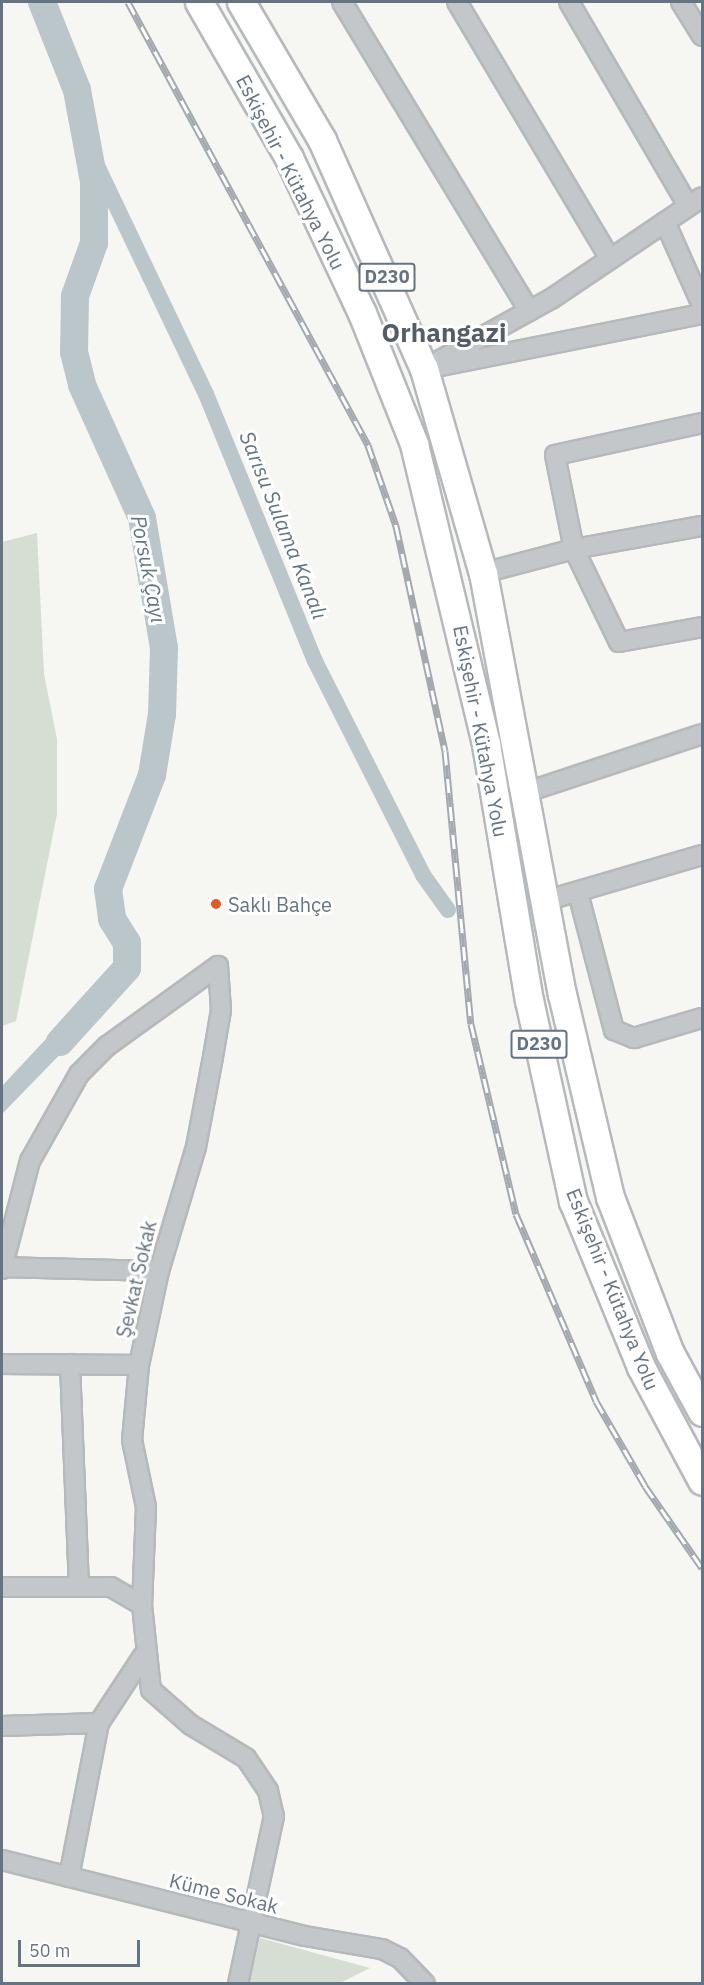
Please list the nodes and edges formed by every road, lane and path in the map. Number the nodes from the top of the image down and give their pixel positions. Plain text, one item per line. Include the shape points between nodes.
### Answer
1 (199, 2) edge
2 (241, 2) edge
3 (342, 2) edge
4 (457, 2) edge
5 (569, 2) edge
6 (681, 2) edge
7 (702, 36) edge
8 (695, 202) edge
9 (665, 222) junction
10 (610, 260) junction
11 (702, 305) edge
12 (529, 311) junction
13 (702, 314) edge
14 (424, 369) junction
15 (702, 423) edge
16 (702, 526) edge
17 (574, 549) junction
18 (483, 573) junction
19 (451, 582) junction
20 (702, 627) edge
21 (702, 734) edge
22 (527, 792) junction
23 (702, 855) edge
24 (578, 893) junction
25 (548, 900) junction
26 (702, 1018) edge
27 (2, 1267) edge
28 (159, 1271) junction
29 (2, 1364) edge
30 (70, 1364) junction
31 (139, 1365) junction
32 (702, 1412) edge
33 (702, 1481) edge
34 (79, 1585) junction
35 (2, 1587) edge
36 (142, 1605) junction
37 (143, 1656) junction
38 (99, 1723) junction
39 (2, 1726) edge
40 (2, 1860) edge
41 (69, 1877) junction
42 (253, 1924) junction
43 (238, 1983) edge
44 (425, 1983) edge

1 - 19 highway, Eskişehir - Kütahya Yolu / D230 via 289,158 362,313 414,444
2 - 14 highway, Eskişehir - Kütahya Yolu / D230 via 322,140
3 - 12 street
4 - 10 street
5 - 8 street
6 - 7 street
8 - 9 street
9 - 10 street
9 - 11 street
10 - 12 street
12 - 14 street
13 - 14 street
14 - 18 highway, Eskişehir - Kütahya Yolu / D230
15 - 17 street via 555,455
16 - 17 street
17 - 18 street
17 - 20 street via 619,642
18 - 19 highway
18 - 22 highway, Eskişehir - Kütahya Yolu / D230
19 - 33 highway, Eskişehir - Kütahya Yolu / D230 via 486,744 529,1000 573,1201 641,1367
21 - 22 street
22 - 25 highway, Eskişehir - Kütahya Yolu / D230
23 - 24 street
24 - 25 street
24 - 26 street via 617,1034 634,1038
25 - 32 highway, Eskişehir - Kütahya Yolu / D230 via 562,994 610,1197 670,1353
27 - 28 street
27 - 28 street, Şevkat Sokak via 30,1161 79,1074 107,1046 218,966 222,1010 196,1147
28 - 31 street, Şevkat Sokak
29 - 30 street
30 - 31 street
30 - 34 street
31 - 36 street, Şevkat Sokak via 132,1440 146,1507
34 - 35 street
34 - 36 street via 111,1587
36 - 37 street, Şevkat Sokak
37 - 38 street
37 - 42 street, Şevkat Sokak via 151,1690 162,1704 246,1758 268,1791 274,1816
38 - 39 street
38 - 41 street
40 - 41 street, Küme Sokak
41 - 42 street, Küme Sokak
42 - 43 street, Şevkat Sokak
42 - 44 street, Küme Sokak via 382,1949

